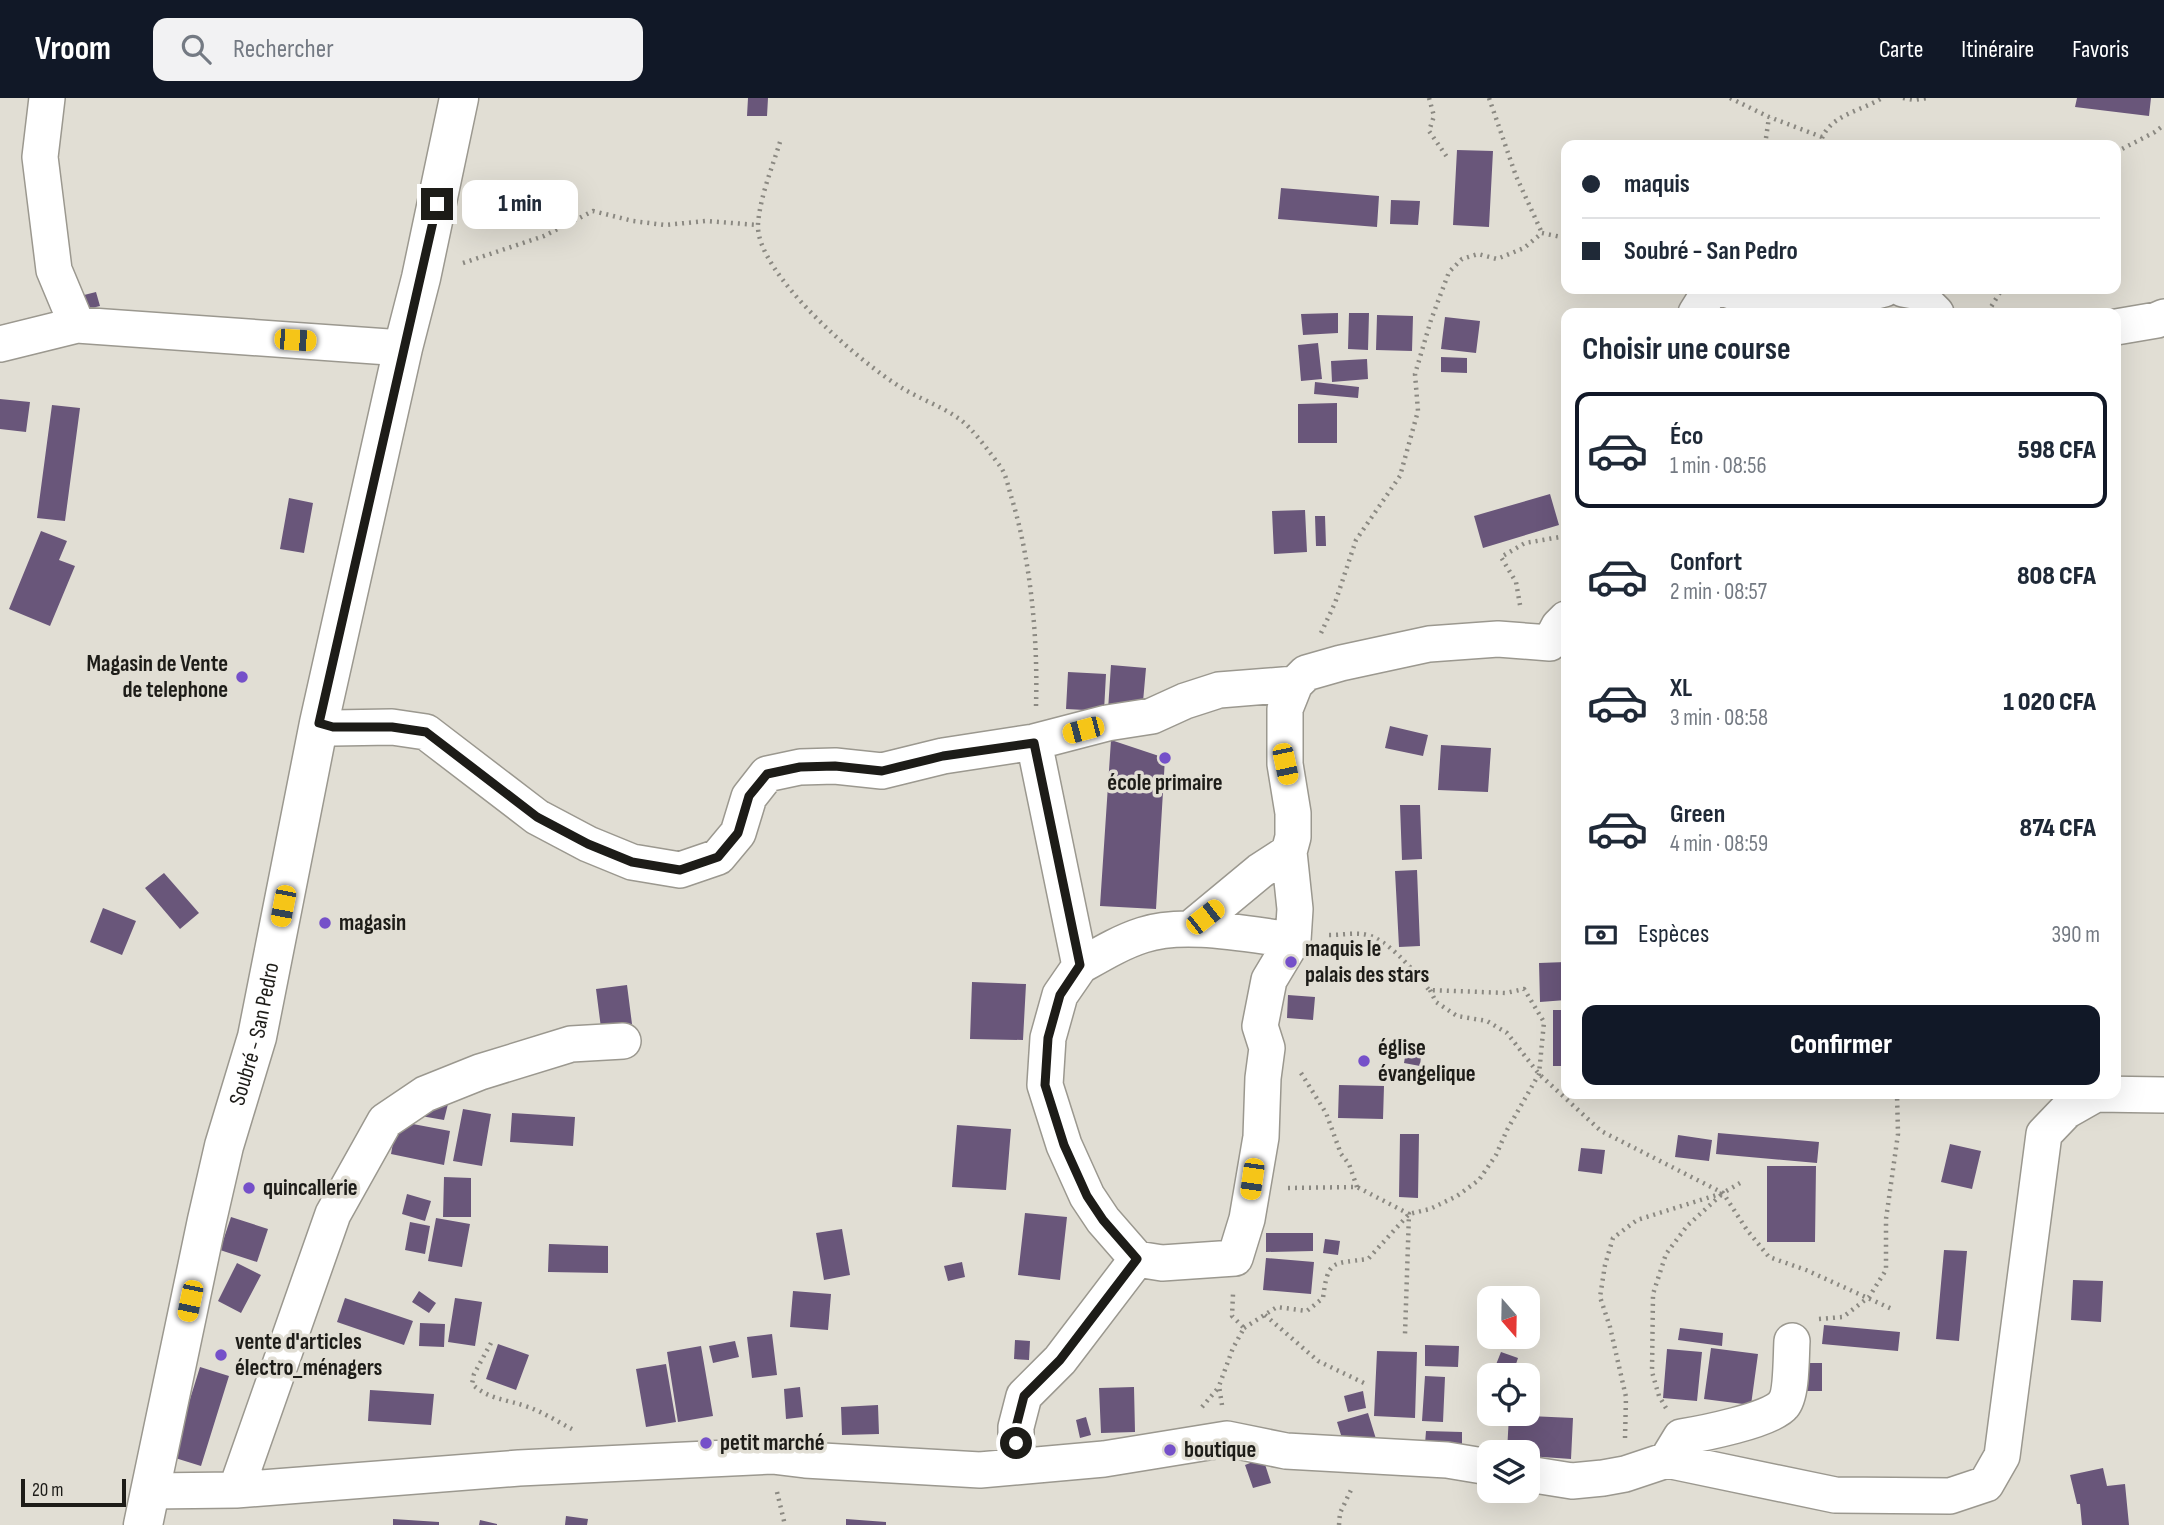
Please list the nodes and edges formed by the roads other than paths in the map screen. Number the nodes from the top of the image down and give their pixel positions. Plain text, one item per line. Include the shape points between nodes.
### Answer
1 (47, 98) edge
2 (459, 98) edge
3 (1739, 294) edge
4 (1865, 294) edge
5 (1917, 294) edge
6 (1931, 308) edge
7 (2164, 317) edge
8 (77, 325) junction
9 (2121, 326) edge
10 (0, 344) edge
11 (403, 348) junction
12 (1561, 624) edge
13 (1301, 679) junction
14 (319, 723) junction
15 (1034, 743) junction
16 (1289, 852) junction
17 (1190, 929) junction
18 (1293, 940) junction
19 (1080, 965) junction
20 (623, 1041) dead end
21 (2121, 1094) edge
22 (2164, 1095) edge
23 (2087, 1099) edge
24 (1137, 1259) junction
25 (1792, 1341) road end
26 (1674, 1448) junction
27 (1021, 1465) junction
28 (1477, 1465) edge
29 (1540, 1476) edge
30 (236, 1490) junction
31 (147, 1508) edge

1 - 8 street via 40,157 52,259
2 - 11 main road, Soubré - San Pedro
3 - 4 street via 1798,305
5 - 6 street
7 - 9 street
8 - 10 street
8 - 11 street
11 - 14 main road, Soubré - San Pedro
12 - 13 street via 1550,643 1498,639 1429,644 1341,663
13 - 15 street via 1219,690 1152,716
13 - 16 street via 1285,709 1285,764 1293,813
14 - 15 street via 426,732 537,817 632,862 680,870 718,857 738,833 749,796 767,774 835,766 882,771 943,756
14 - 31 main road, Soubré - San Pedro via 257,1037 224,1146
15 - 19 street
16 - 17 street
16 - 18 street
17 - 18 street
17 - 19 street via 1145,934
18 - 24 street via 1269,979 1260,1026 1267,1048 1261,1137 1247,1219 1235,1258 1162,1263
19 - 24 street via 1060,995 1048,1038 1045,1085 1087,1196
20 - 30 street via 570,1044 480,1072 425,1094 385,1121 333,1214
21 - 22 street
23 - 26 street via 2066,1111 2044,1134 2003,1456 1986,1484 1950,1496 1835,1495
24 - 27 street via 1060,1360 1024,1396 1016,1427
25 - 26 street via 1784,1405
26 - 29 street via 1625,1474 1572,1481
27 - 28 street via 1228,1445
27 - 30 street via 949,1469 759,1456 519,1468
30 - 31 street

